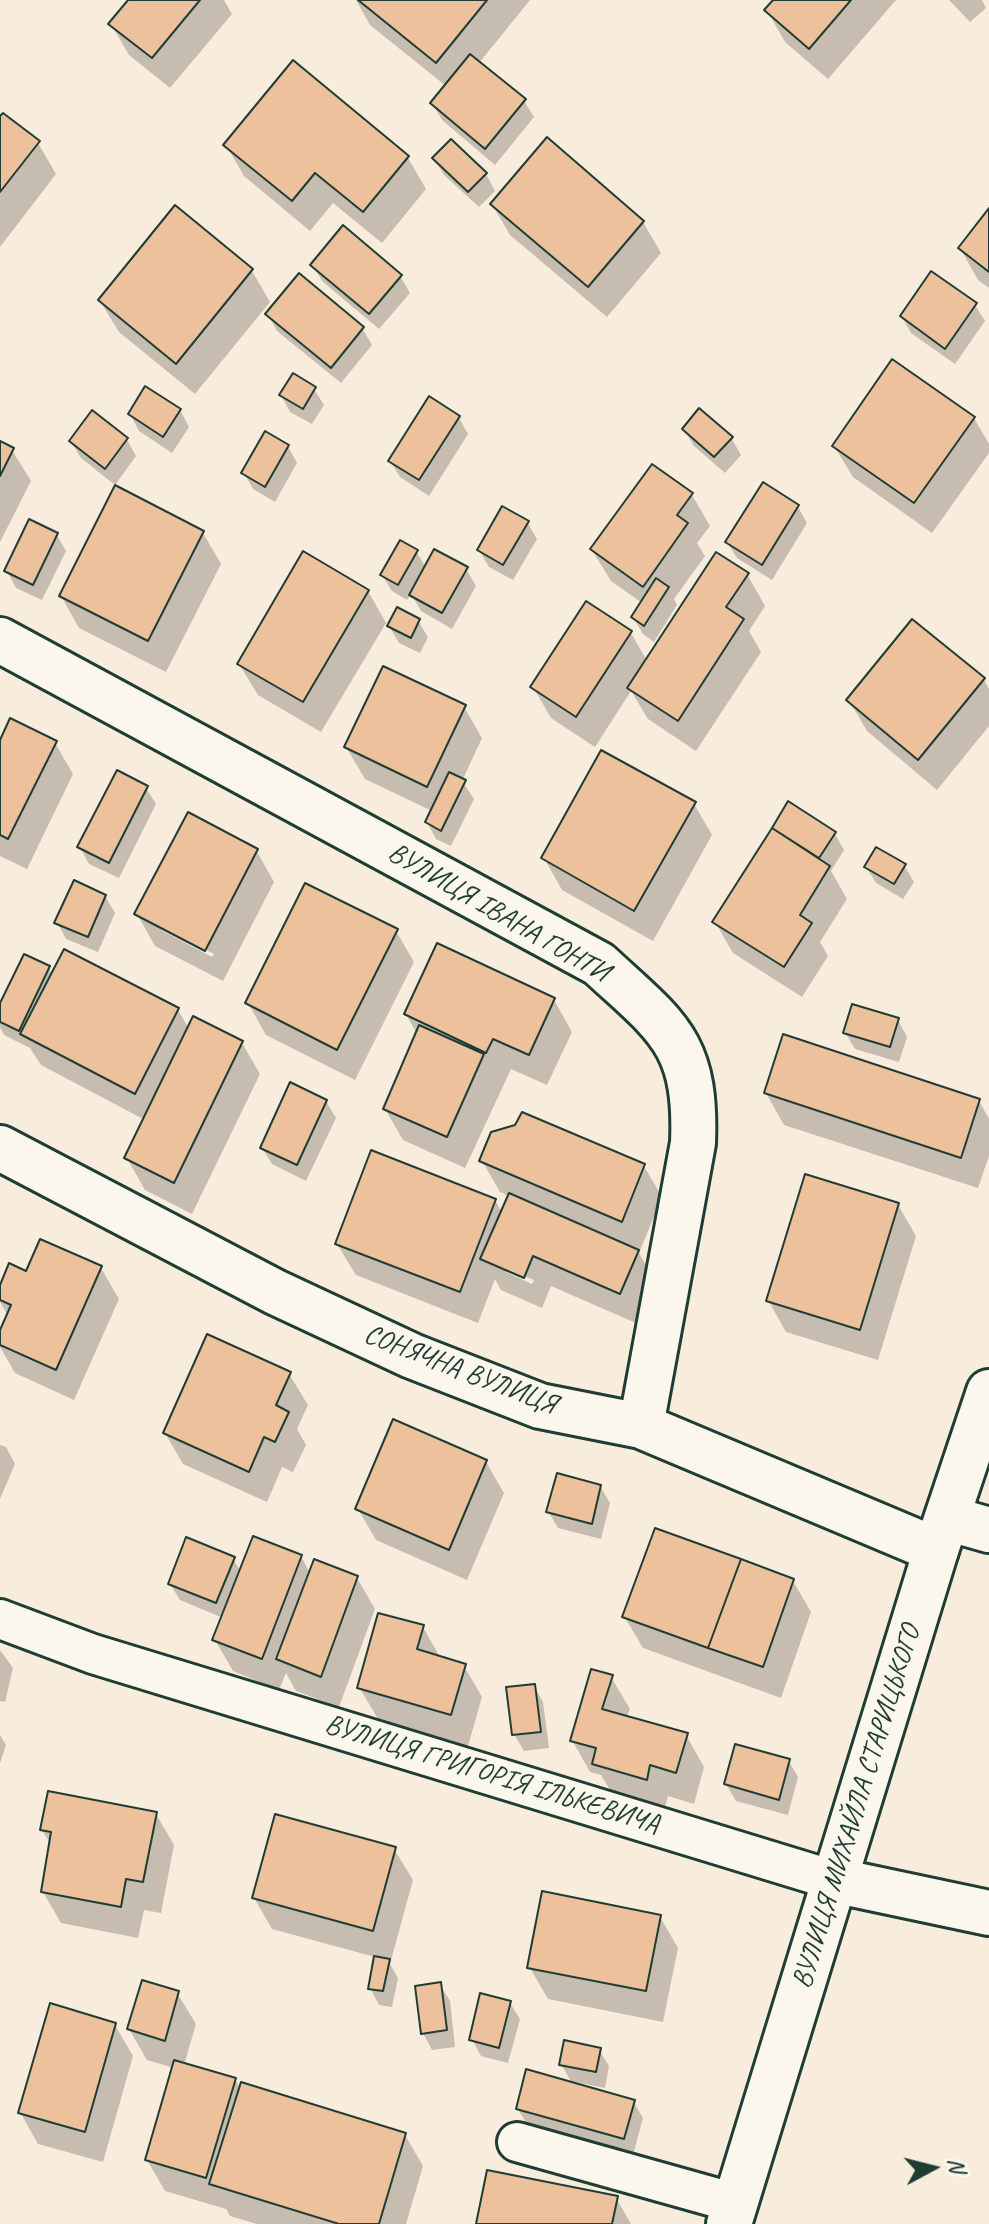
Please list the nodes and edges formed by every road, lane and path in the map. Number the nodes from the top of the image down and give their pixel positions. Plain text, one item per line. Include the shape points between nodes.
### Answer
1 (0, 640) edge
2 (0, 1148) edge
3 (989, 1392) edge
4 (641, 1426) junction
5 (989, 1530) edge
6 (942, 1534) junction
7 (0, 1619) edge
8 (833, 1880) junction
9 (989, 1913) edge
10 (517, 2142) dead end
11 (732, 2213) edge

1 - 4 street, ВУЛИЦЯ ІВАНА ГОНТИ via 599,964 665,1025 689,1069 693,1143
2 - 4 street, СОНЯЧНА ВУЛИЦЯ via 275,1292 412,1356 540,1406
3 - 6 street, ВУЛИЦЯ МИХАЙЛА СТАРИЦЬКОГО
4 - 6 street, СОНЯЧНА ВУЛИЦЯ
5 - 6 street, СОНЯЧНА ВУЛИЦЯ
6 - 8 street, ВУЛИЦЯ МИХАЙЛА СТАРИЦЬКОГО
7 - 8 lane, ВУЛИЦЯ ГРИГОРІЯ ІЛЬКЕВИЧА via 93,1654
8 - 9 street, ВУЛИЦЯ ГРИГОРІЯ ІЛЬКЕВИЧА
8 - 11 street, ВУЛИЦЯ МИХАЙЛА СТАРИЦЬКОГО
10 - 11 lane

